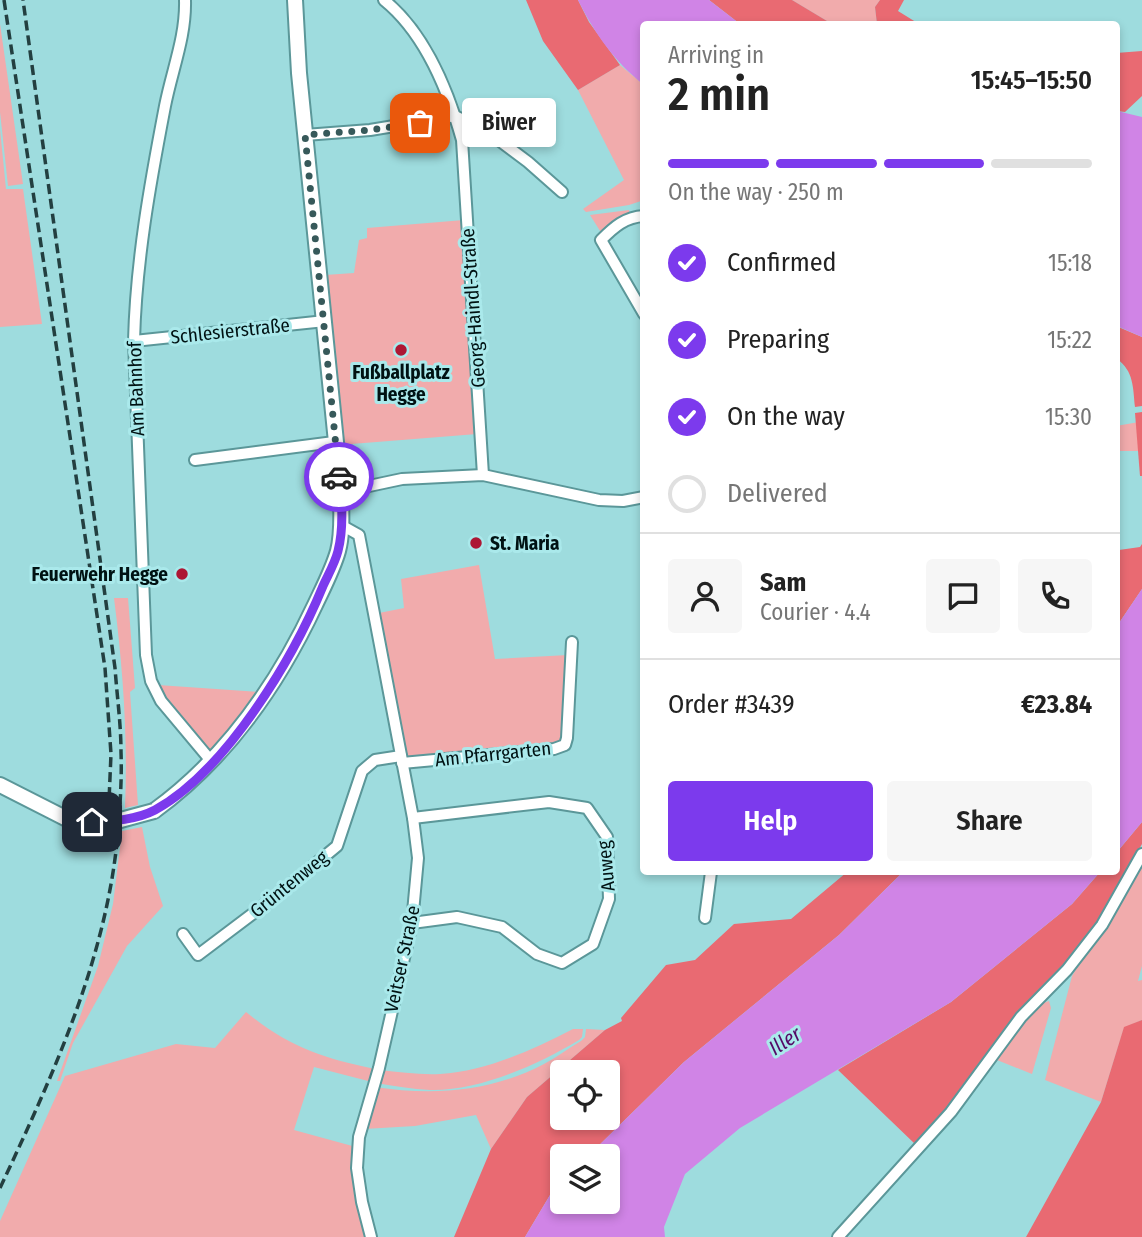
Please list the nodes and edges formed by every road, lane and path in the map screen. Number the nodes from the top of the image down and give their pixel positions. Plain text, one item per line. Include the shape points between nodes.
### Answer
1 (185, 0) edge
2 (295, 0) edge
3 (384, 0) edge
4 (455, 116) junction
5 (305, 135) junction
6 (562, 192) dead end
7 (640, 216) edge
8 (640, 288) edge
9 (632, 291) junction
10 (640, 306) edge
11 (325, 321) junction
12 (134, 341) junction
13 (334, 442) junction
14 (195, 460) dead end
15 (483, 475) junction
16 (341, 492) junction
17 (640, 498) edge
18 (341, 525) junction
19 (572, 642) dead end
20 (402, 760) junction
21 (212, 762) junction
22 (0, 785) edge
23 (413, 818) junction
24 (1142, 854) edge
25 (711, 875) edge
26 (705, 918) dead end
27 (412, 923) junction
28 (183, 934) dead end
29 (371, 1237) edge
30 (838, 1237) edge

1 - 12 street, Am Bahnhof via 185,23 144,216
2 - 5 street
3 - 4 street, Georg-Haindl-Straße via 417,36
4 - 5 street
4 - 6 street via 488,132
4 - 15 street, Georg-Haindl-Straße via 464,164
5 - 11 street
7 - 9 street via 614,227 601,240
8 - 9 street
9 - 10 street
11 - 12 street, Schlesierstraße
11 - 13 street
12 - 21 street, Am Bahnhof via 146,655 161,701
13 - 14 street
13 - 16 street
15 - 16 street via 402,479
15 - 17 street via 599,500
16 - 18 street
18 - 20 street, Veitser Straße via 359,535
18 - 21 street via 338,551 301,636 257,708
19 - 20 street, Am Pfarrgarten via 565,745
20 - 23 street, Veitser Straße
20 - 28 street, Grüntenweg via 376,760 362,771 337,846 284,890 198,956
21 - 22 street, bridge via 154,811 117,821 67,819
23 - 27 street, Veitser Straße via 418,858
23 - 27 street, Auweg via 549,802 587,808 607,837 609,900 593,944 562,962 537,954 502,927 457,917
24 - 30 street via 1102,925 1067,970 1021,1017 951,1112
25 - 26 street
27 - 29 street, Veitser Straße via 359,1137 357,1168

